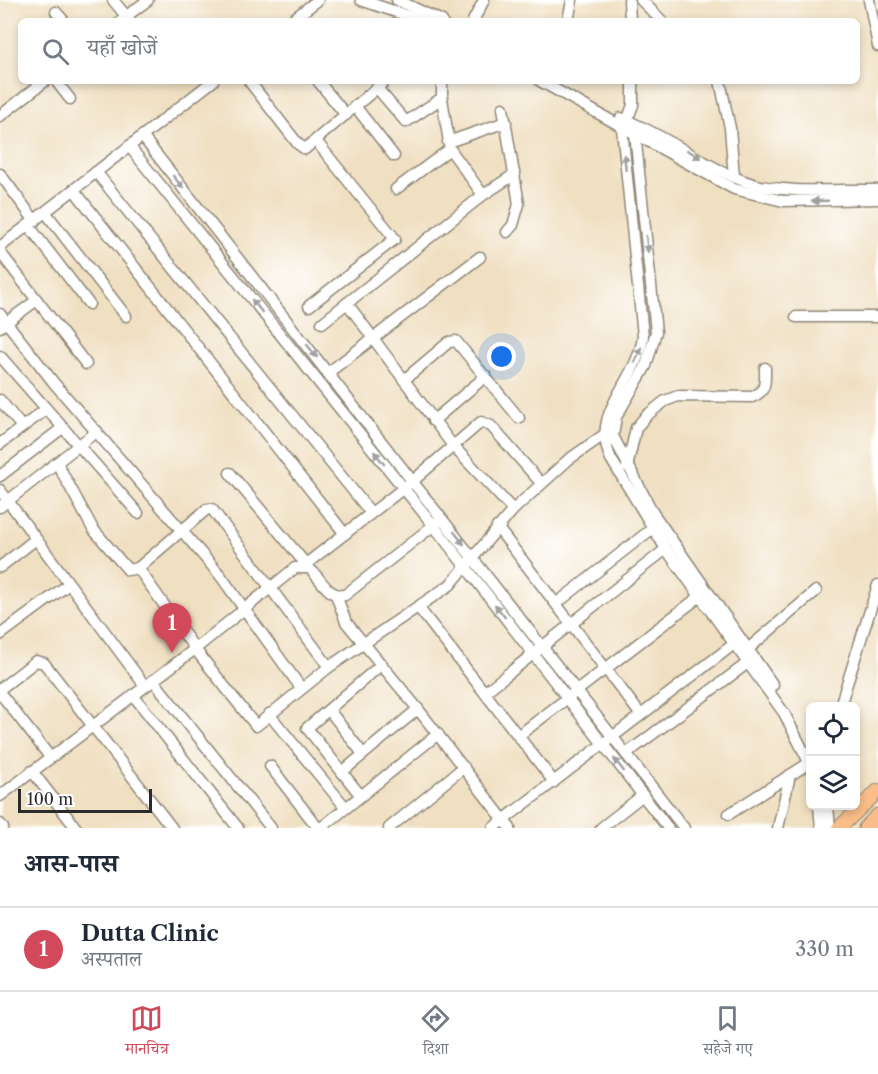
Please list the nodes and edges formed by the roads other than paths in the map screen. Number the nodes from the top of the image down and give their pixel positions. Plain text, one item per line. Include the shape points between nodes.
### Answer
1 (113, 0) edge
2 (148, 0) edge
3 (318, 0) edge
4 (360, 0) edge
5 (397, 0) edge
6 (422, 0) edge
7 (484, 0) edge
8 (572, 0) edge
9 (629, 0) edge
10 (641, 0) edge
11 (869, 0) edge
12 (56, 12) dead end
13 (301, 13) junction
14 (61, 18) edge
15 (125, 18) edge
16 (127, 18) edge
17 (295, 18) edge
18 (307, 18) edge
19 (414, 18) edge
20 (434, 18) edge
21 (436, 18) edge
22 (475, 18) edge
23 (569, 18) edge
24 (630, 18) edge
25 (659, 18) edge
26 (878, 46) edge
27 (41, 84) edge
28 (58, 84) edge
29 (209, 84) edge
30 (251, 84) edge
31 (320, 84) edge
32 (380, 84) edge
33 (442, 84) edge
34 (546, 84) edge
35 (559, 84) edge
36 (633, 84) edge
37 (721, 84) edge
38 (442, 98) junction
39 (70, 99) dead end
40 (355, 106) junction
41 (503, 108) dead end
42 (346, 115) junction
43 (0, 116) edge
44 (506, 122) junction
45 (629, 127) junction
46 (142, 136) junction
47 (316, 141) junction
48 (129, 146) junction
49 (449, 146) junction
50 (394, 156) dead end
51 (96, 172) junction
52 (515, 174) junction
53 (1, 177) edge
54 (734, 177) junction
55 (396, 189) dead end
56 (74, 190) junction
57 (878, 190) edge
58 (483, 195) junction
59 (878, 199) edge
60 (46, 213) junction
61 (32, 223) junction
62 (507, 232) dead end
63 (0, 250) edge
64 (480, 257) dead end
65 (37, 300) junction
66 (347, 303) junction
67 (89, 304) dead end
68 (309, 306) dead end
69 (126, 316) dead end
70 (796, 317) dead end
71 (878, 317) edge
72 (2, 321) edge
73 (322, 323) dead end
74 (374, 338) junction
75 (0, 356) edge
76 (86, 364) dead end
77 (765, 368) dead end
78 (328, 372) junction
79 (486, 376) junction
80 (404, 380) junction
81 (0, 400) edge
82 (45, 410) junction
83 (519, 418) dead end
84 (433, 421) junction
85 (22, 427) junction
86 (613, 428) junction
87 (62, 429) junction
88 (97, 431) junction
89 (603, 435) junction
90 (0, 444) edge
91 (453, 446) junction
92 (78, 447) junction
93 (57, 463) junction
94 (627, 467) junction
95 (230, 473) dead end
96 (0, 476) edge
97 (414, 480) junction
98 (541, 483) junction
99 (403, 488) junction
100 (0, 490) edge
101 (4, 503) edge
102 (513, 510) junction
103 (138, 513) dead end
104 (371, 513) junction
105 (443, 518) junction
106 (434, 526) junction
107 (497, 527) junction
108 (653, 528) junction
109 (183, 529) junction
110 (345, 534) junction
111 (36, 539) junction
112 (666, 549) junction
113 (473, 556) junction
114 (308, 566) junction
115 (0, 567) edge
116 (466, 567) junction
117 (138, 568) junction
118 (69, 584) junction
119 (878, 585) edge
120 (269, 587) junction
121 (816, 591) dead end
122 (336, 595) junction
123 (699, 597) junction
124 (557, 603) junction
125 (418, 607) junction
126 (244, 609) junction
127 (878, 610) edge
128 (571, 622) junction
129 (873, 625) edge
130 (0, 635) edge
131 (737, 642) junction
132 (363, 643) junction
133 (542, 644) junction
134 (195, 649) junction
135 (532, 653) junction
136 (750, 657) junction
137 (382, 664) junction
138 (329, 667) junction
139 (606, 667) junction
140 (149, 683) junction
141 (301, 688) junction
142 (578, 690) junction
143 (0, 691) edge
144 (485, 692) junction
145 (133, 695) junction
146 (568, 698) junction
147 (842, 702) edge
148 (849, 702) edge
149 (418, 709) junction
150 (329, 710) junction
151 (269, 714) junction
152 (640, 715) junction
153 (92, 725) junction
154 (438, 734) junction
155 (518, 736) junction
156 (613, 736) junction
157 (806, 741) edge
158 (603, 744) junction
159 (363, 754) junction
160 (626, 754) junction
161 (50, 757) junction
162 (806, 760) edge
163 (806, 765) edge
164 (270, 766) dead end
165 (464, 767) junction
166 (32, 771) junction
167 (342, 772) junction
168 (790, 775) junction
169 (554, 782) junction
170 (878, 791) edge
171 (1, 792) edge
172 (643, 795) junction
173 (361, 796) junction
174 (346, 808) junction
175 (819, 810) edge
176 (828, 810) edge
177 (729, 814) dead end
178 (878, 816) edge
179 (0, 824) edge
180 (507, 824) edge
181 (3, 828) edge
182 (76, 828) edge
183 (172, 828) edge
184 (238, 828) edge
185 (271, 828) edge
186 (320, 828) edge
187 (389, 828) edge
188 (493, 828) edge
189 (601, 828) edge
190 (667, 828) edge
191 (684, 828) edge
192 (778, 828) edge
193 (821, 828) edge
194 (830, 828) edge
195 (839, 828) edge
196 (866, 828) edge

1 - 15 street
2 - 16 street
3 - 13 street
4 - 19 street
5 - 20 street
6 - 21 street
7 - 22 street
8 - 23 street
9 - 24 street
10 - 25 street
11 - 26 street
12 - 14 street
13 - 17 street
13 - 18 street
27 - 43 street
28 - 39 street
29 - 46 street
30 - 47 street via 302,148
31 - 42 street
32 - 38 street via 406,122
32 - 40 street
33 - 38 street
34 - 45 street
35 - 45 street
36 - 45 street
37 - 54 street via 730,128
38 - 49 street
40 - 42 street
40 - 50 street
41 - 44 street
42 - 47 street
44 - 49 street
44 - 52 street
45 -> 54 street via 662,135
59 -> 45 street via 805,202 749,194 720,182
45 -> 86 street via 656,332 651,355
89 -> 45 street via 608,414 638,357 643,336
46 - 48 street
46 -> 78 street
47 - 68 street via 395,239
48 - 51 street
99 -> 48 street
49 - 55 street
49 - 58 street
51 - 56 street
51 - 104 street
52 - 58 street
52 - 62 street via 519,212
53 - 61 street
54 - 57 street via 767,187
56 - 60 street
56 - 110 street
58 - 66 street
60 - 61 street
60 - 69 street
61 - 63 street
61 - 67 street
63 - 65 street
64 - 74 street
65 - 72 street
65 - 76 street
66 - 73 street
66 - 74 street
70 - 71 street
72 - 88 street
74 - 78 street
74 - 80 street
75 - 82 street
77 - 94 street via 765,386 752,397 678,396 665,401 636,428
78 - 97 street
79 - 80 street via 454,341
79 - 83 street
79 - 84 street
80 - 84 street
81 - 85 street
82 - 85 street
82 - 87 street
84 - 91 street
85 - 90 street
86 - 89 street
86 - 94 street
87 - 92 street
87 - 96 street
88 - 92 street
88 - 109 street
89 - 98 street
89 - 108 street via 611,459
91 - 97 street
91 - 98 street via 481,422 487,423
91 - 102 street
92 - 93 street
92 - 103 street
93 - 101 street
93 - 117 street via 98,536 128,570
94 - 131 street
95 - 114 street
97 - 99 street
97 - 105 street
98 - 102 street
99 - 104 street
99 - 106 street
100 - 101 street
101 - 111 street
102 - 107 street
104 - 110 street
105 - 106 street
105 -> 113 street
106 - 116 street
106 - 122 street via 345,595
107 - 113 street
107 - 124 street
108 - 112 street
108 - 124 street
109 - 117 street
109 - 120 street via 212,509
109 - 126 street
110 - 114 street
111 - 115 street
111 - 118 street
112 - 123 street
112 - 128 street
113 - 116 street
113 - 133 street
114 - 120 street via 295,568
114 - 122 street
116 - 125 street via 450,585
135 -> 116 street
117 - 134 street
118 - 130 street
118 - 140 street
119 - 129 street
120 - 126 street
120 - 138 street
121 - 136 street
122 - 132 street via 346,622
123 - 131 street
123 - 139 street
124 - 128 street
125 - 132 street
125 - 144 street
126 - 134 street
126 - 141 street
127 - 129 street
128 - 133 street
128 - 139 street
129 - 147 street
129 - 148 street
131 - 136 street
131 - 152 street
132 - 137 street
132 - 138 street
133 - 135 street
133 - 142 street
134 - 140 street
134 - 151 street via 256,726
135 - 144 street
135 - 146 street
136 - 157 street via 785,701
136 - 160 street
136 - 162 street via 784,713
137 - 149 street
137 - 150 street
138 - 141 street
139 - 142 street
139 - 152 street
140 - 145 street
140 - 185 street
141 - 151 street
142 - 146 street
142 - 156 street
143 - 153 street via 36,661 42,661
143 - 161 street
144 - 155 street
145 - 153 street
145 - 184 street
146 - 155 street
146 - 158 street
149 - 154 street
149 - 159 street
150 - 159 street
150 - 167 street via 307,728
151 - 174 street
152 - 156 street
153 - 161 street
153 - 183 street
154 - 165 street
154 - 173 street
155 - 169 street
156 - 158 street
156 - 160 street
158 - 169 street
172 -> 158 street
159 - 167 street
160 - 191 street
161 - 166 street
163 - 168 street
164 - 186 street
165 - 180 street
165 - 187 street
166 - 171 street
166 - 182 street
167 - 173 street
168 - 177 street
168 - 192 street
169 - 180 street
170 - 195 main road
172 - 189 street
172 - 190 street
173 - 174 street
174 - 186 street
175 - 193 street
176 - 194 street
178 - 196 highway
179 - 181 street
180 - 188 street

